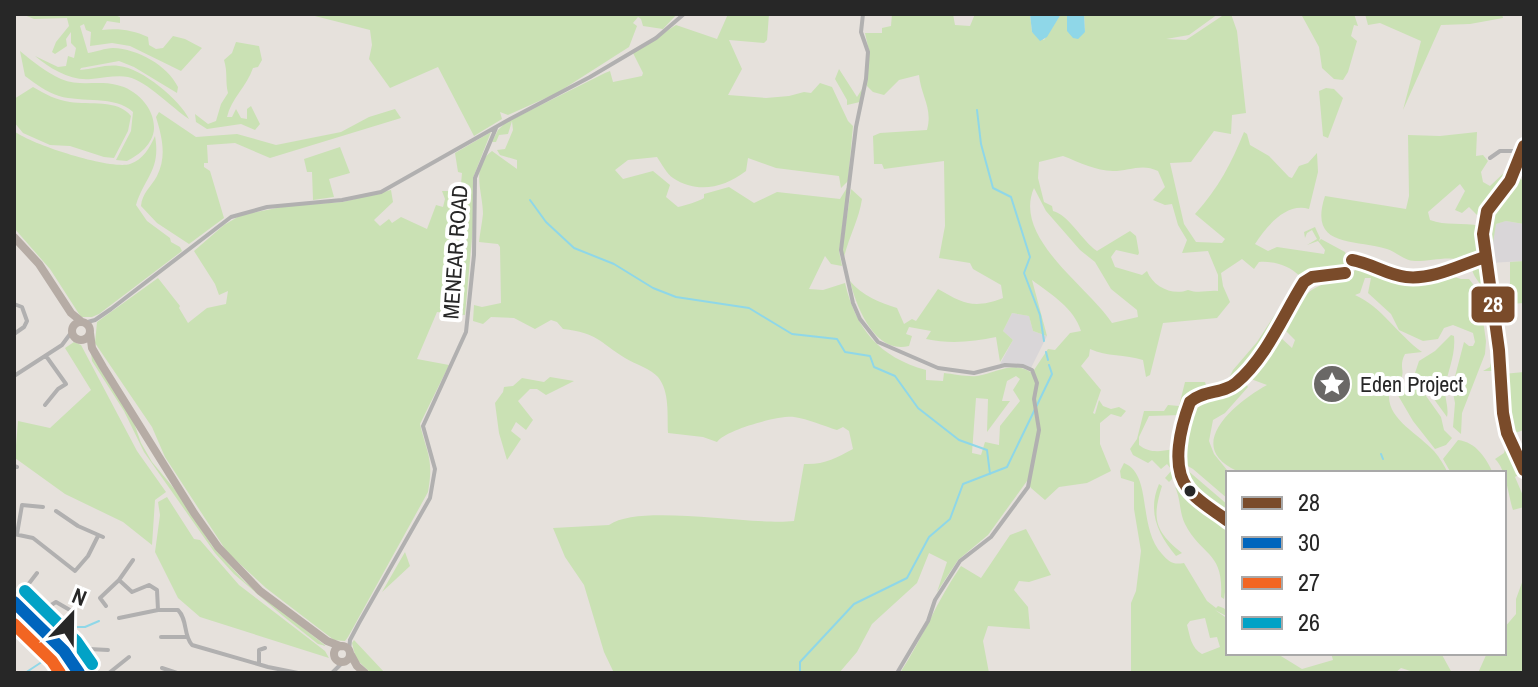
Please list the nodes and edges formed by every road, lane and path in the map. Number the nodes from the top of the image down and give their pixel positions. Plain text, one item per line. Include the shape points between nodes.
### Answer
1 (684, 14) edge
2 (863, 14) edge
3 (497, 125) junction
4 (1523, 149) edge
5 (1490, 158) dead end
6 (1517, 169) junction
7 (1524, 177) edge
8 (14, 237) edge
9 (1485, 257) junction
10 (1352, 260) dead end
11 (14, 304) edge
12 (81, 330) junction
13 (14, 334) edge
14 (67, 340) junction
15 (46, 356) junction
16 (14, 376) edge
17 (45, 405) dead end
18 (1524, 470) edge
19 (43, 507) dead end
20 (56, 511) dead end
21 (16, 534) edge
22 (133, 560) dead end
23 (37, 573) dead end
24 (119, 580) junction
25 (25, 590) junction
26 (14, 602) edge
27 (106, 606) dead end
28 (158, 610) junction
29 (75, 613) dead end
30 (119, 618) dead end
31 (187, 637) junction
32 (164, 639) dead end
33 (259, 648) dead end
34 (108, 650) dead end
35 (343, 653) junction
36 (129, 657) dead end
37 (72, 661) junction
38 (259, 664) junction
39 (162, 668) dead end
40 (333, 671) edge
41 (79, 673) edge
42 (109, 673) edge
43 (177, 673) edge
44 (298, 673) edge
45 (365, 673) edge
46 (897, 673) edge

1 - 3 street via 656,38
2 - 46 street via 866,79 841,250 860,319 878,342 938,368 974,373 1023,366 1032,370 1037,383 1039,430 1028,487 991,537 960,561
3 - 12 street via 381,192 236,214
3 - 35 street, MENEAR ROAD via 475,178 466,332 423,426 435,469 430,498
4 - 5 street via 1500,151
4 - 6 street
6 - 7 street
6 - 9 street via 1487,211
8 - 12 highway via 39,264
9 - 10 street via 1416,277
9 - 18 street via 1503,413
11 - 13 street via 27,318
12 - 14 street
12 - 14 street
12 - 35 highway via 218,547 260,591
14 - 15 street
15 - 16 street
15 - 17 street via 66,384
19 - 21 street via 22,505
20 - 21 street via 100,536 75,571 37,541
22 - 24 street
23 - 25 street
24 - 27 street via 100,598
24 - 28 street via 132,592 149,585 157,590
25 - 26 street
25 - 29 street via 48,607 56,602
26 - 37 street
28 - 30 street
28 - 31 street via 182,612
31 - 32 street
31 - 38 street via 192,645
33 - 38 street
34 - 37 street via 89,649
35 - 40 street, MENEAR ROAD
35 - 45 highway
36 - 42 street
37 - 41 street
38 - 44 street
39 - 43 street

